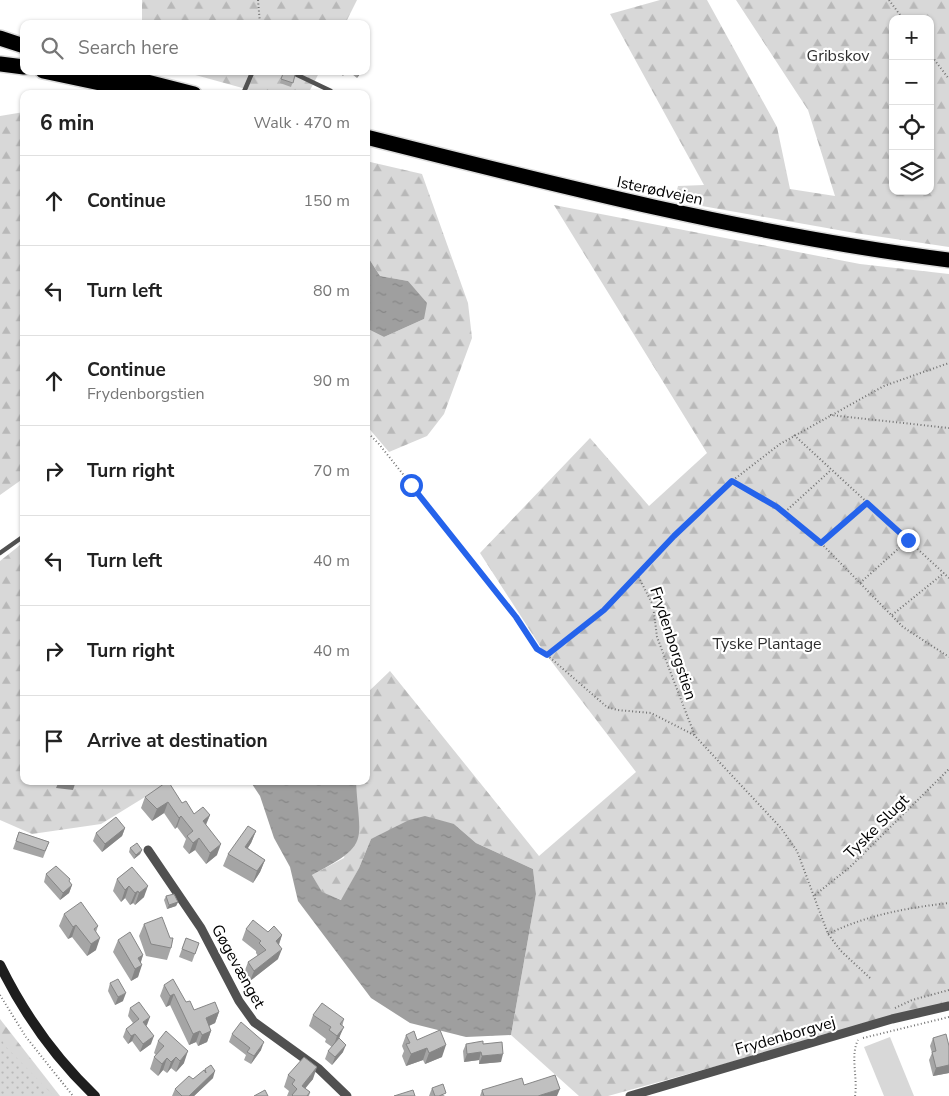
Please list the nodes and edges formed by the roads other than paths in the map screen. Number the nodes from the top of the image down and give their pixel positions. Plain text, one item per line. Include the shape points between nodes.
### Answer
1 (0, 38) edge
2 (20, 45) edge
3 (0, 49) edge
4 (20, 53) edge
5 (0, 64) edge
6 (20, 66) edge
7 (62, 75) edge
8 (120, 75) edge
9 (251, 75) edge
10 (297, 75) edge
11 (133, 90) edge
12 (178, 90) edge
13 (245, 90) edge
14 (329, 90) edge
15 (370, 138) edge
16 (949, 260) edge
17 (20, 539) edge
18 (0, 553) edge
19 (148, 850) dead end
20 (0, 965) edge
21 (949, 1006) edge
22 (95, 1096) edge
23 (347, 1096) edge
24 (630, 1096) edge

1 - 2 highway
3 - 4 highway
5 - 6 highway
7 - 11 highway
8 - 12 highway
9 - 13 lane
10 - 14 lane
15 - 16 highway, Isterødvejen via 600,195 771,232
17 - 18 lane
19 - 23 street, Gøgevænget via 202,928 239,1001 254,1022 319,1069
20 - 22 street via 16,997 52,1050
21 - 24 street, Frydenborgvej via 892,1019

